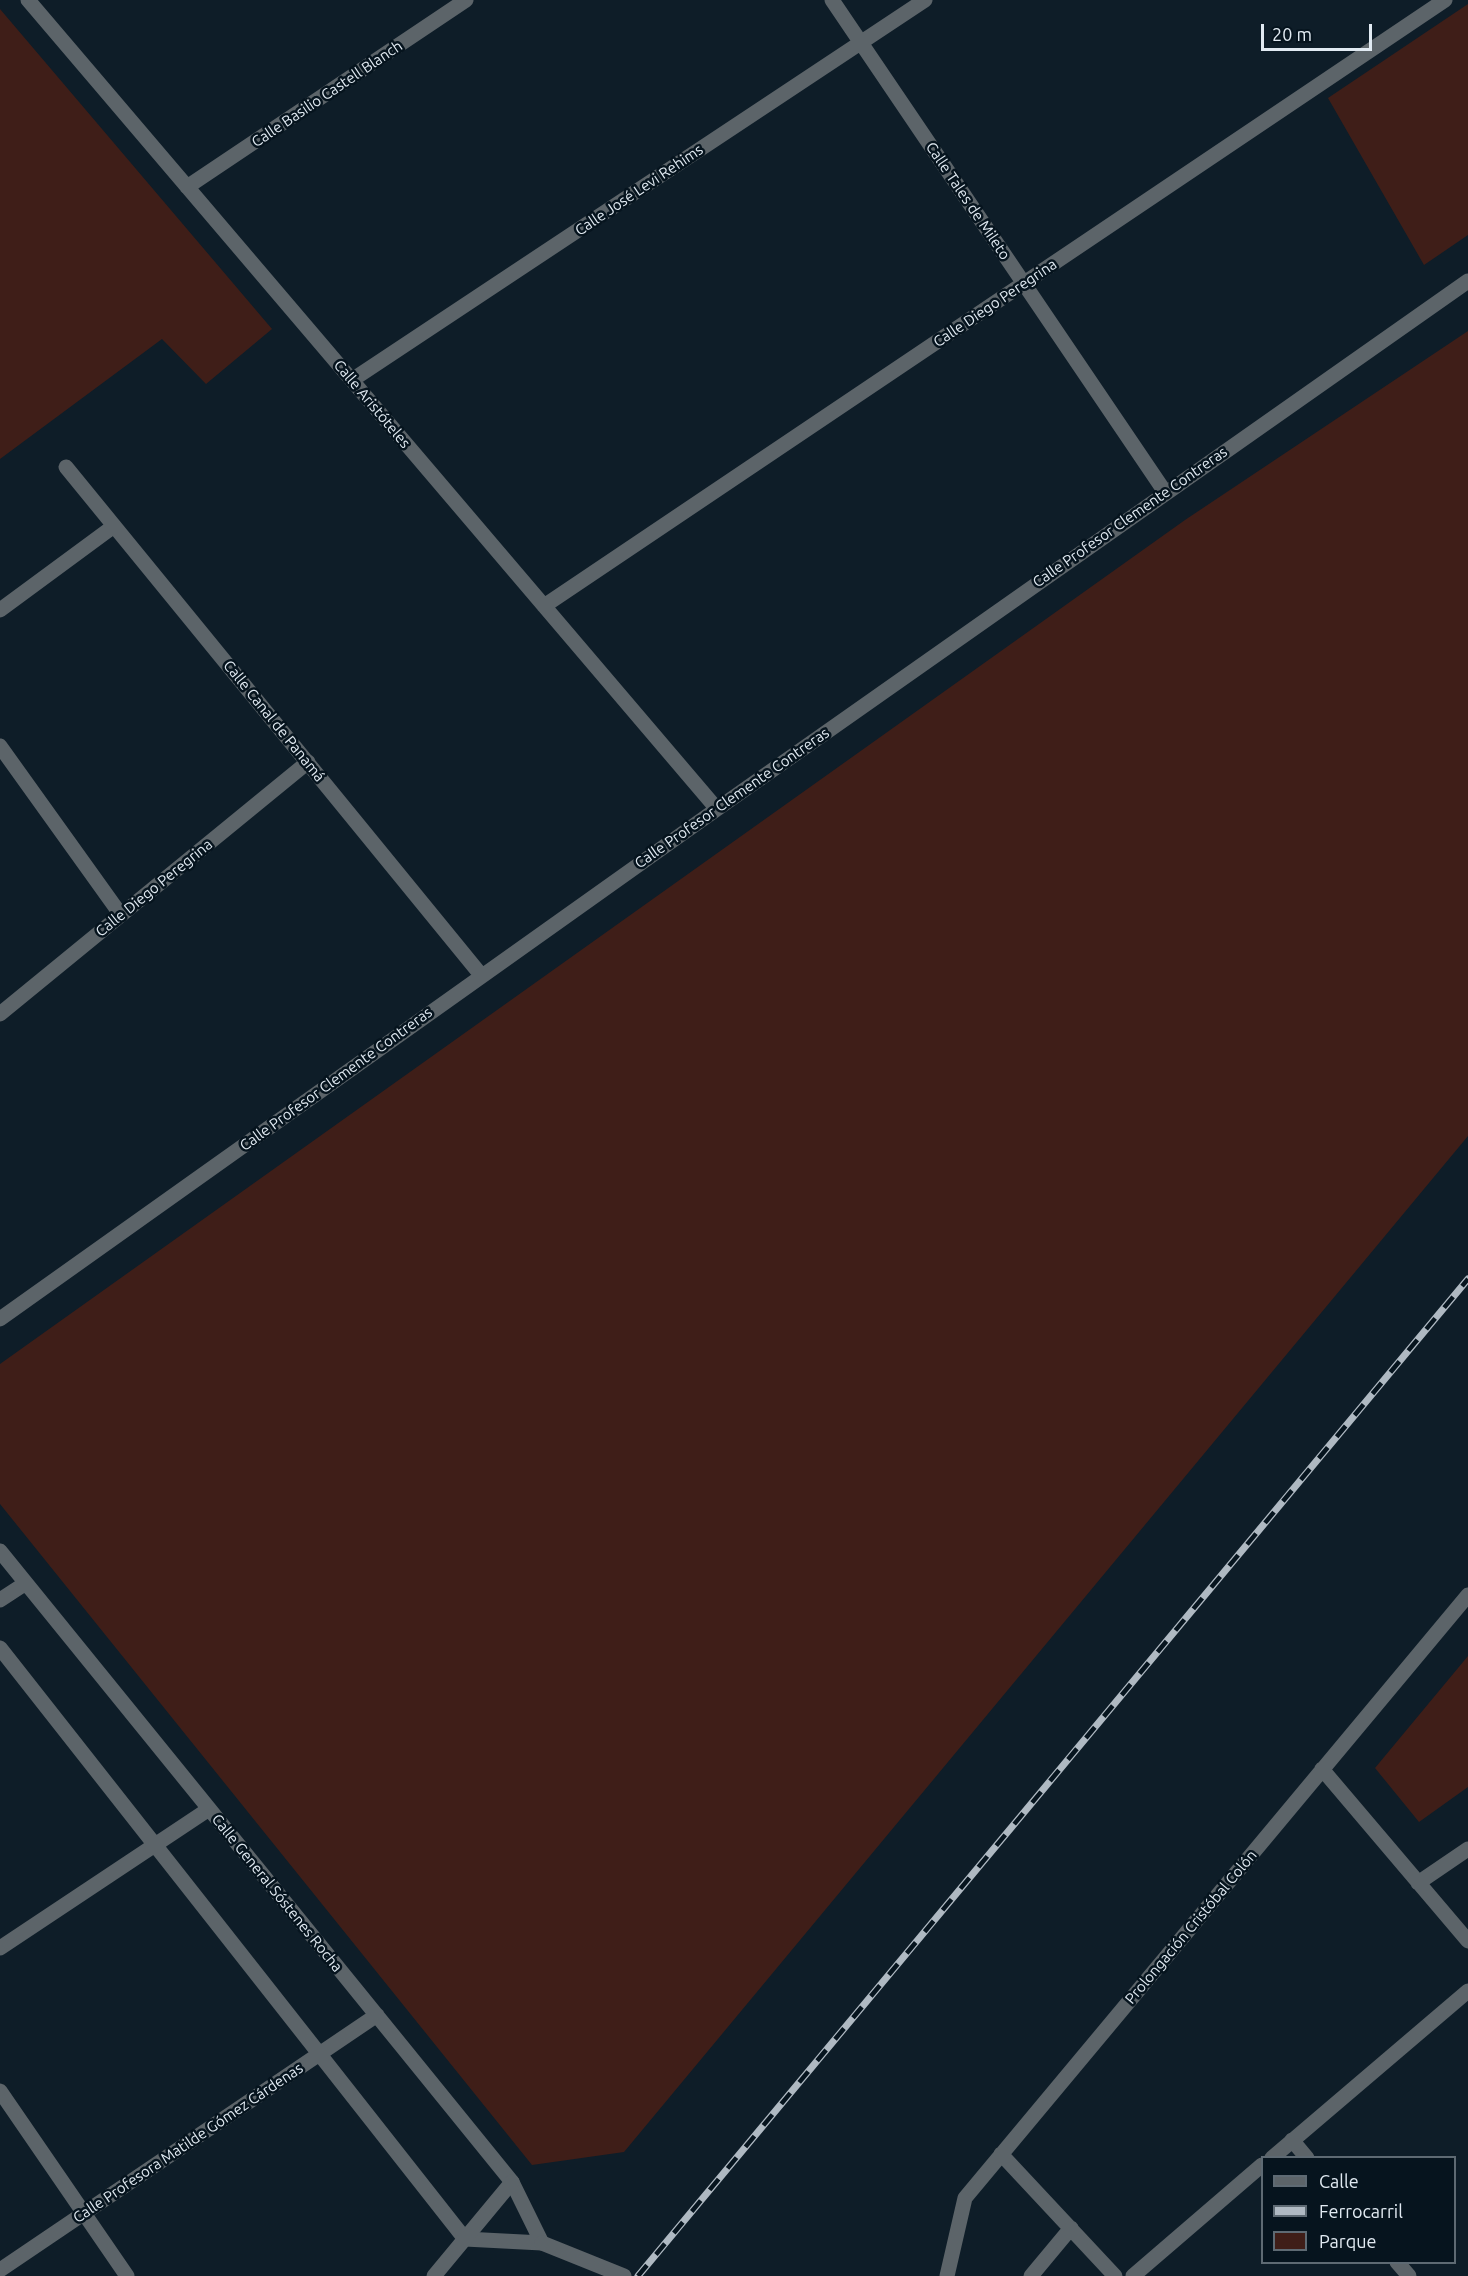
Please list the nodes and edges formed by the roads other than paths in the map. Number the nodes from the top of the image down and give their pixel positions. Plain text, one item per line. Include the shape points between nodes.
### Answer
1 (28, 0) edge
2 (466, 0) edge
3 (832, 0) edge
4 (926, 0) edge
5 (1445, 0) edge
6 (861, 43) junction
7 (187, 187) junction
8 (1468, 281) edge
9 (1024, 284) junction
10 (352, 380) junction
11 (66, 467) dead end
12 (1165, 492) junction
13 (114, 526) junction
14 (543, 606) junction
15 (0, 610) edge
16 (0, 746) edge
17 (308, 762) junction
18 (717, 809) junction
19 (121, 915) junction
20 (482, 975) junction
21 (0, 1014) edge
22 (0, 1319) edge
23 (0, 1551) edge
24 (26, 1583) junction
25 (1468, 1594) edge
26 (0, 1600) edge
27 (0, 1648) edge
28 (1322, 1769) junction
29 (209, 1809) junction
30 (155, 1845) junction
31 (1468, 1848) edge
32 (1419, 1883) junction
33 (1468, 1941) edge
34 (0, 1948) edge
35 (1468, 1991) edge
36 (377, 2015) junction
37 (320, 2054) junction
38 (0, 2091) edge
39 (1292, 2140) junction
40 (1001, 2154) junction
41 (1273, 2156) edge
42 (1306, 2156) edge
43 (1261, 2167) edge
44 (512, 2182) junction
45 (84, 2214) junction
46 (1071, 2228) junction
47 (465, 2239) junction
48 (542, 2243) junction
49 (1399, 2264) edge
50 (0, 2270) edge
51 (127, 2276) edge
52 (434, 2276) edge
53 (624, 2276) edge
54 (947, 2276) edge
55 (1031, 2276) edge
56 (1115, 2276) edge
57 (1133, 2276) edge
58 (1409, 2276) edge

1 - 7 street, Calle Aristóteles
2 - 7 street, Calle Basilio Castell Blanch
3 - 6 street, Calle Tales de Mileto
4 - 6 street, Calle José Levi Rehims
5 - 9 street, Calle Diego Peregrina
6 - 9 street, Calle Tales de Mileto
6 - 10 street, Calle José Levi Rehims
7 - 10 street, Calle Aristóteles
8 - 12 street, Calle Profesor Clemente Contreras
9 - 12 street, Calle Tales de Mileto
9 - 14 street, Calle Diego Peregrina
10 - 14 street, Calle Aristóteles
11 - 13 street, Calle Canal de Panamá
12 - 18 street, Calle Profesor Clemente Contreras
13 - 15 street
13 - 17 street, Calle Canal de Panamá
14 - 18 street, Calle Aristóteles
16 - 19 street
17 - 19 street, Calle Diego Peregrina
17 - 20 street, Calle Canal de Panamá
18 - 20 street, Calle Profesor Clemente Contreras
19 - 21 street, Calle Diego Peregrina
20 - 22 street, Calle Profesor Clemente Contreras
23 - 24 street, Calle General Sóstenes Rocha
24 - 26 street
24 - 29 street, Calle General Sóstenes Rocha
25 - 28 street, Prolongación Cristóbal Colón
27 - 30 street
28 - 32 street
28 - 40 street, Prolongación Cristóbal Colón
29 - 30 street
29 - 36 street, Calle General Sóstenes Rocha
30 - 34 street
30 - 37 street
31 - 32 street
32 - 33 street
35 - 39 street
36 - 37 street, Calle Profesora Matilde Gómez Cárdenas
36 - 44 street, Calle General Sóstenes Rocha
37 - 45 street, Calle Profesora Matilde Gómez Cárdenas
37 - 47 street
38 - 45 street
39 - 41 street
39 - 42 street
40 - 46 street
40 - 54 street, Prolongación Cristóbal Colón via 964,2198
43 - 57 street
44 - 47 street
44 - 48 street, Calle General Sóstenes Rocha
45 - 50 street, Calle Profesora Matilde Gómez Cárdenas
45 - 51 street
46 - 55 street
46 - 56 street
47 - 48 street
47 - 52 street
48 - 53 street
49 - 58 street

